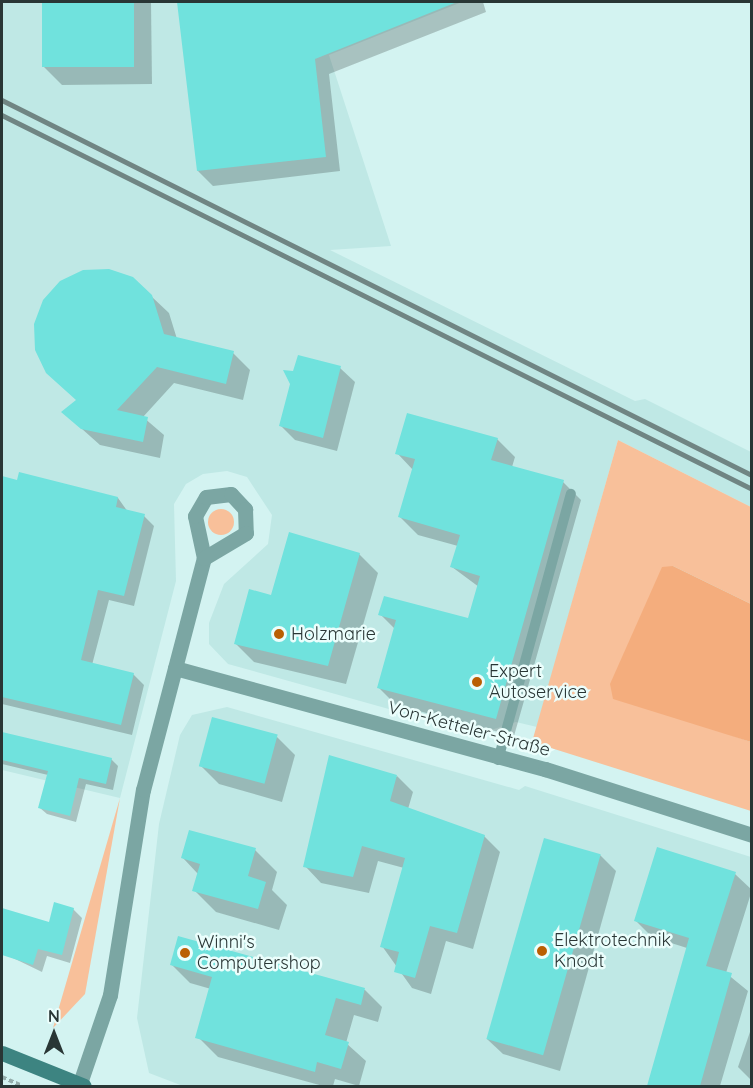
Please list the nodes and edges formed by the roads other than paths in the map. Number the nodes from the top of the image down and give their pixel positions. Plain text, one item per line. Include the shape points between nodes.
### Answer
1 (571, 494) dead end
2 (204, 558) dead end
3 (175, 668) junction
4 (498, 760) junction
5 (752, 836) edge
6 (2, 1053) edge
7 (81, 1086) edge

1 - 4 lane
2 - 3 street
3 - 4 street, Von-Ketteler-Straße
3 - 7 street via 134,835 110,995
4 - 5 street, Von-Ketteler-Straße via 544,769
6 - 7 street

